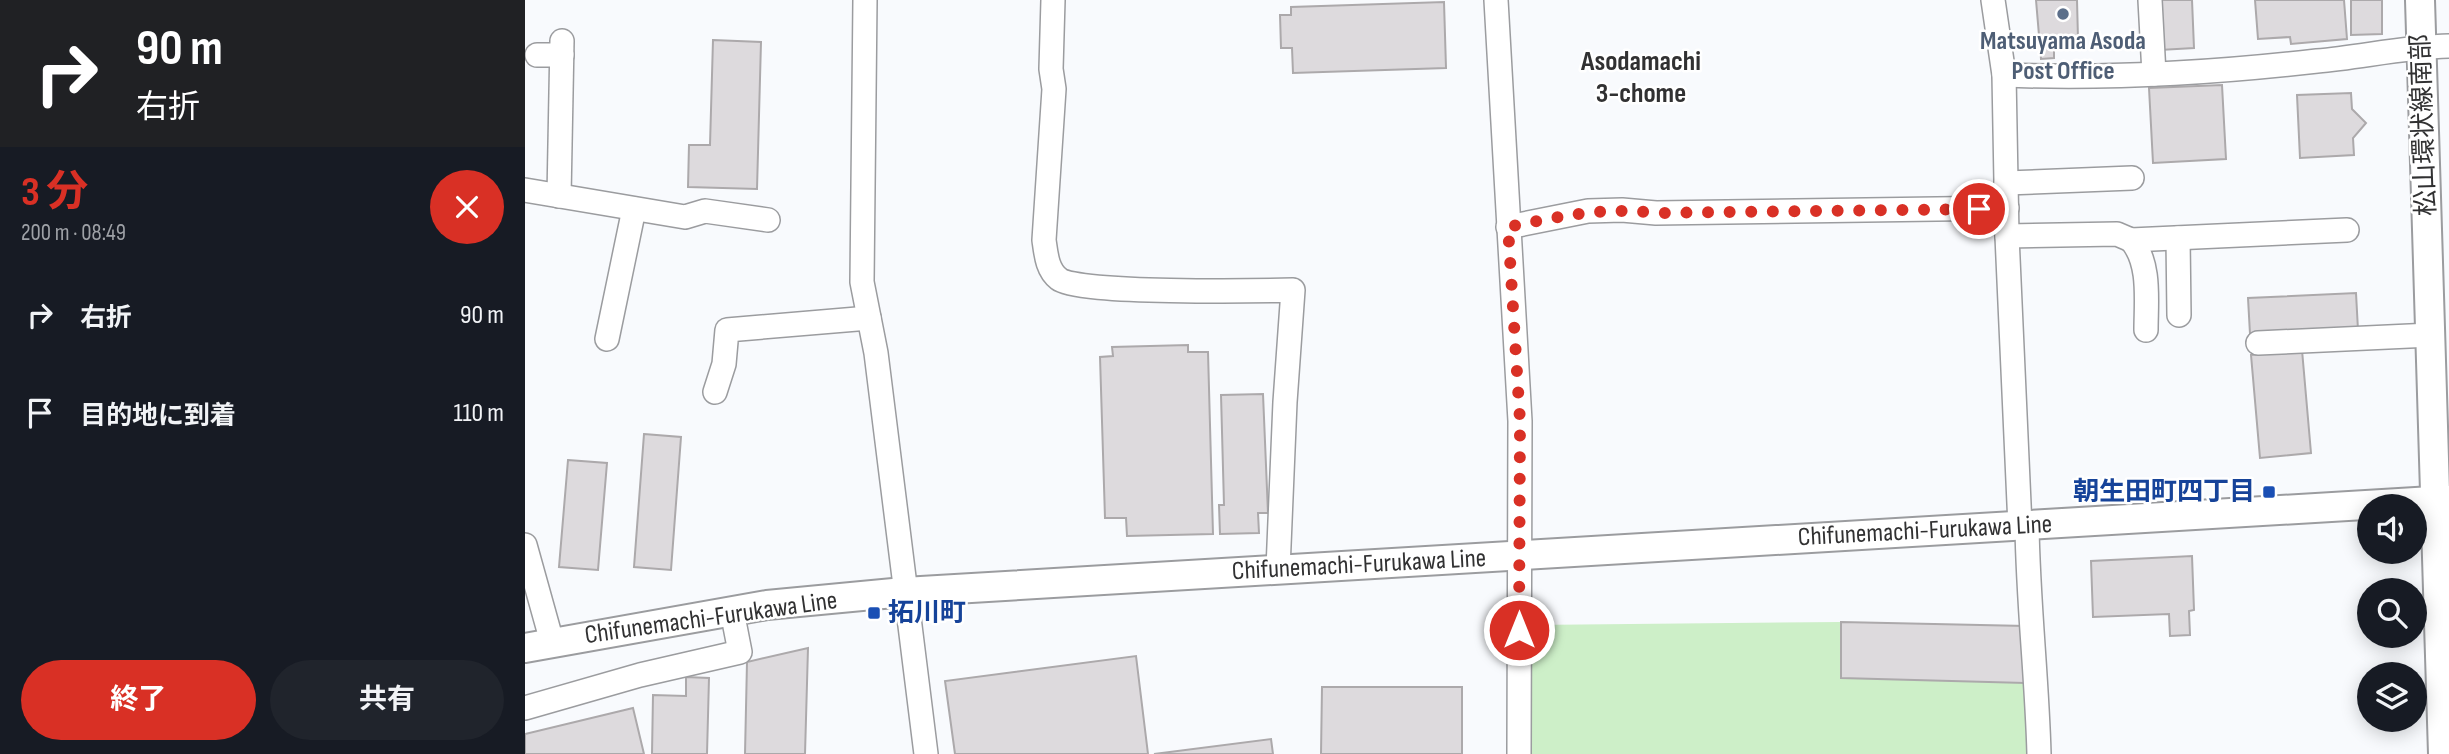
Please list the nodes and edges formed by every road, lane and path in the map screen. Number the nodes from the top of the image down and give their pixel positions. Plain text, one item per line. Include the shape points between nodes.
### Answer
1 (865, 0) edge
2 (1053, 0) edge
3 (1496, 0) edge
4 (1993, 0) edge
5 (2150, 0) edge
6 (2420, 0) edge
7 (2435, 46) edge
8 (537, 55) dead end
9 (2154, 74) junction
10 (2004, 75) junction
11 (2132, 178) dead end
12 (2006, 183) junction
13 (525, 190) edge
14 (559, 196) junction
15 (634, 208) junction
16 (2007, 208) junction
17 (768, 220) dead end
18 (1508, 227) junction
19 (2347, 230) dead end
20 (2007, 236) junction
21 (2178, 238) junction
22 (2131, 240) junction
23 (2179, 315) dead end
24 (869, 318) junction
25 (2146, 330) dead end
26 (2431, 334) junction
27 (607, 339) dead end
28 (2258, 343) dead end
29 (715, 392) dead end
30 (2442, 500) edge
31 (2024, 526) junction
32 (525, 545) edge
33 (1519, 555) junction
34 (1278, 569) junction
35 (904, 592) junction
36 (732, 611) junction
37 (538, 645) edge
38 (525, 708) edge
39 (926, 754) edge
40 (1519, 754) edge
41 (2039, 754) edge
42 (2443, 754) edge

1 - 24 street via 862,282
2 - 34 street via 1054,89 1044,240 1048,265 1059,280 1110,288 1293,290
3 - 18 street
4 - 10 street
5 - 9 street
6 - 7 street, 松山環状線南部
7 - 9 street
7 - 26 street, 松山環状線南部
8 - 14 street via 562,48
9 - 10 street
10 - 12 street
11 - 12 street
12 - 16 street
13 - 14 street
14 - 15 street
15 - 17 street via 685,217 705,211
15 - 27 street
16 - 18 street via 1588,211
16 - 20 street
18 - 33 street via 1520,421
19 - 21 street
20 - 22 street via 2117,234
20 - 31 street
21 - 22 street
21 - 23 street
22 - 25 street via 2140,250 2143,266
24 - 29 street via 727,330 724,364
24 - 35 street
26 - 28 street
26 - 30 street, 松山環状線南部
30 - 31 street, Chifunemachi-Furukawa Line
30 - 42 street, 松山環状線南部
31 - 33 street, Chifunemachi-Furukawa Line
31 - 41 street
32 - 37 street
33 - 34 street, Chifunemachi-Furukawa Line
33 - 40 street
34 - 35 street, Chifunemachi-Furukawa Line
35 - 36 street, Chifunemachi-Furukawa Line
35 - 39 street
36 - 37 street, Chifunemachi-Furukawa Line
36 - 38 street via 740,652

